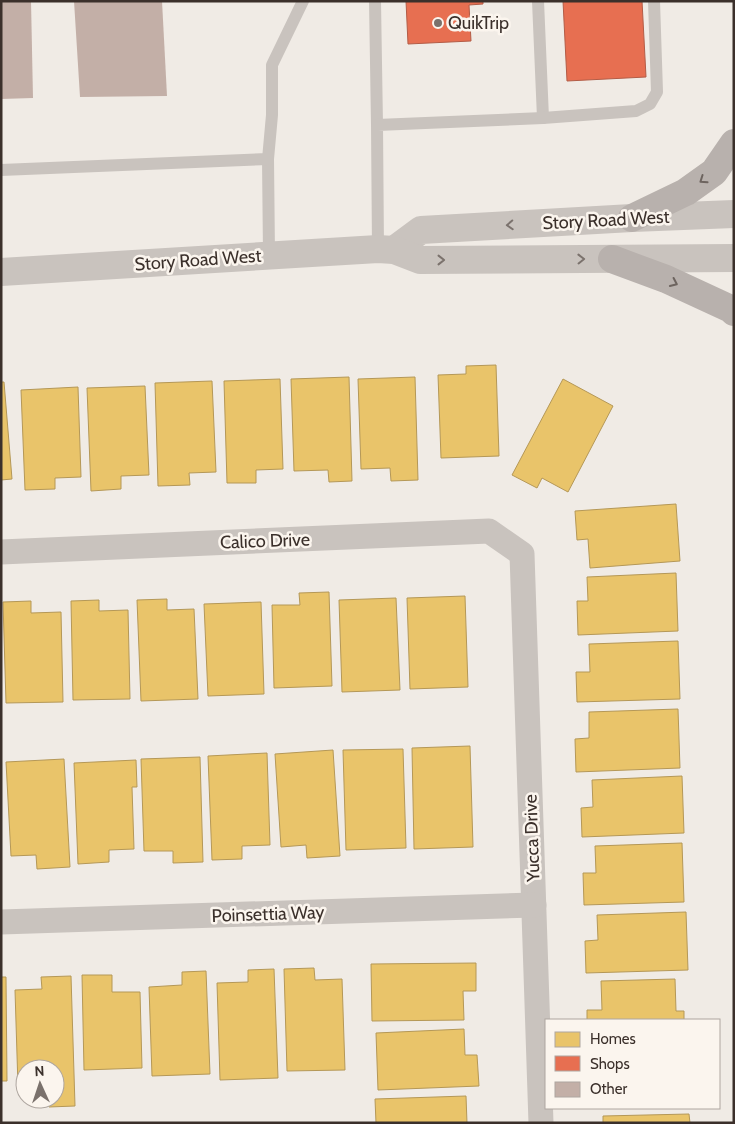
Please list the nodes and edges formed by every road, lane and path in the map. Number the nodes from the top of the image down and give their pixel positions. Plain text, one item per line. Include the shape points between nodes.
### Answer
1 (303, 1) edge
2 (375, 1) edge
3 (538, 1) edge
4 (654, 1) edge
5 (543, 118) junction
6 (377, 125) junction
7 (734, 143) edge
8 (268, 159) junction
9 (1, 170) edge
10 (734, 214) edge
11 (632, 218) junction
12 (386, 250) junction
13 (269, 255) junction
14 (734, 258) edge
15 (612, 259) junction
16 (1, 272) edge
17 (734, 312) edge
18 (1, 552) edge
19 (522, 554) joint
20 (534, 905) junction
21 (1, 922) edge
22 (542, 1123) edge

1 - 8 lane via 272,65
2 - 6 lane
3 - 5 lane
4 - 5 lane via 657,92 650,104 636,111
5 - 6 lane
6 - 12 lane
7 -> 11 main road via 714,172 686,192
8 - 9 lane
8 - 13 lane
10 - 11 street, Story Road West
11 -> 12 street, Story Road West via 421,230
12 - 13 street, Story Road West
12 -> 15 street, Story Road West via 420,260
13 - 16 street, Story Road West
14 - 15 street, Story Road West
15 -> 17 main road via 666,279
18 - 19 street, Calico Drive via 489,531
19 - 20 street, Yucca Drive
20 - 21 street, Poinsettia Way
20 - 22 street, Yucca Drive

